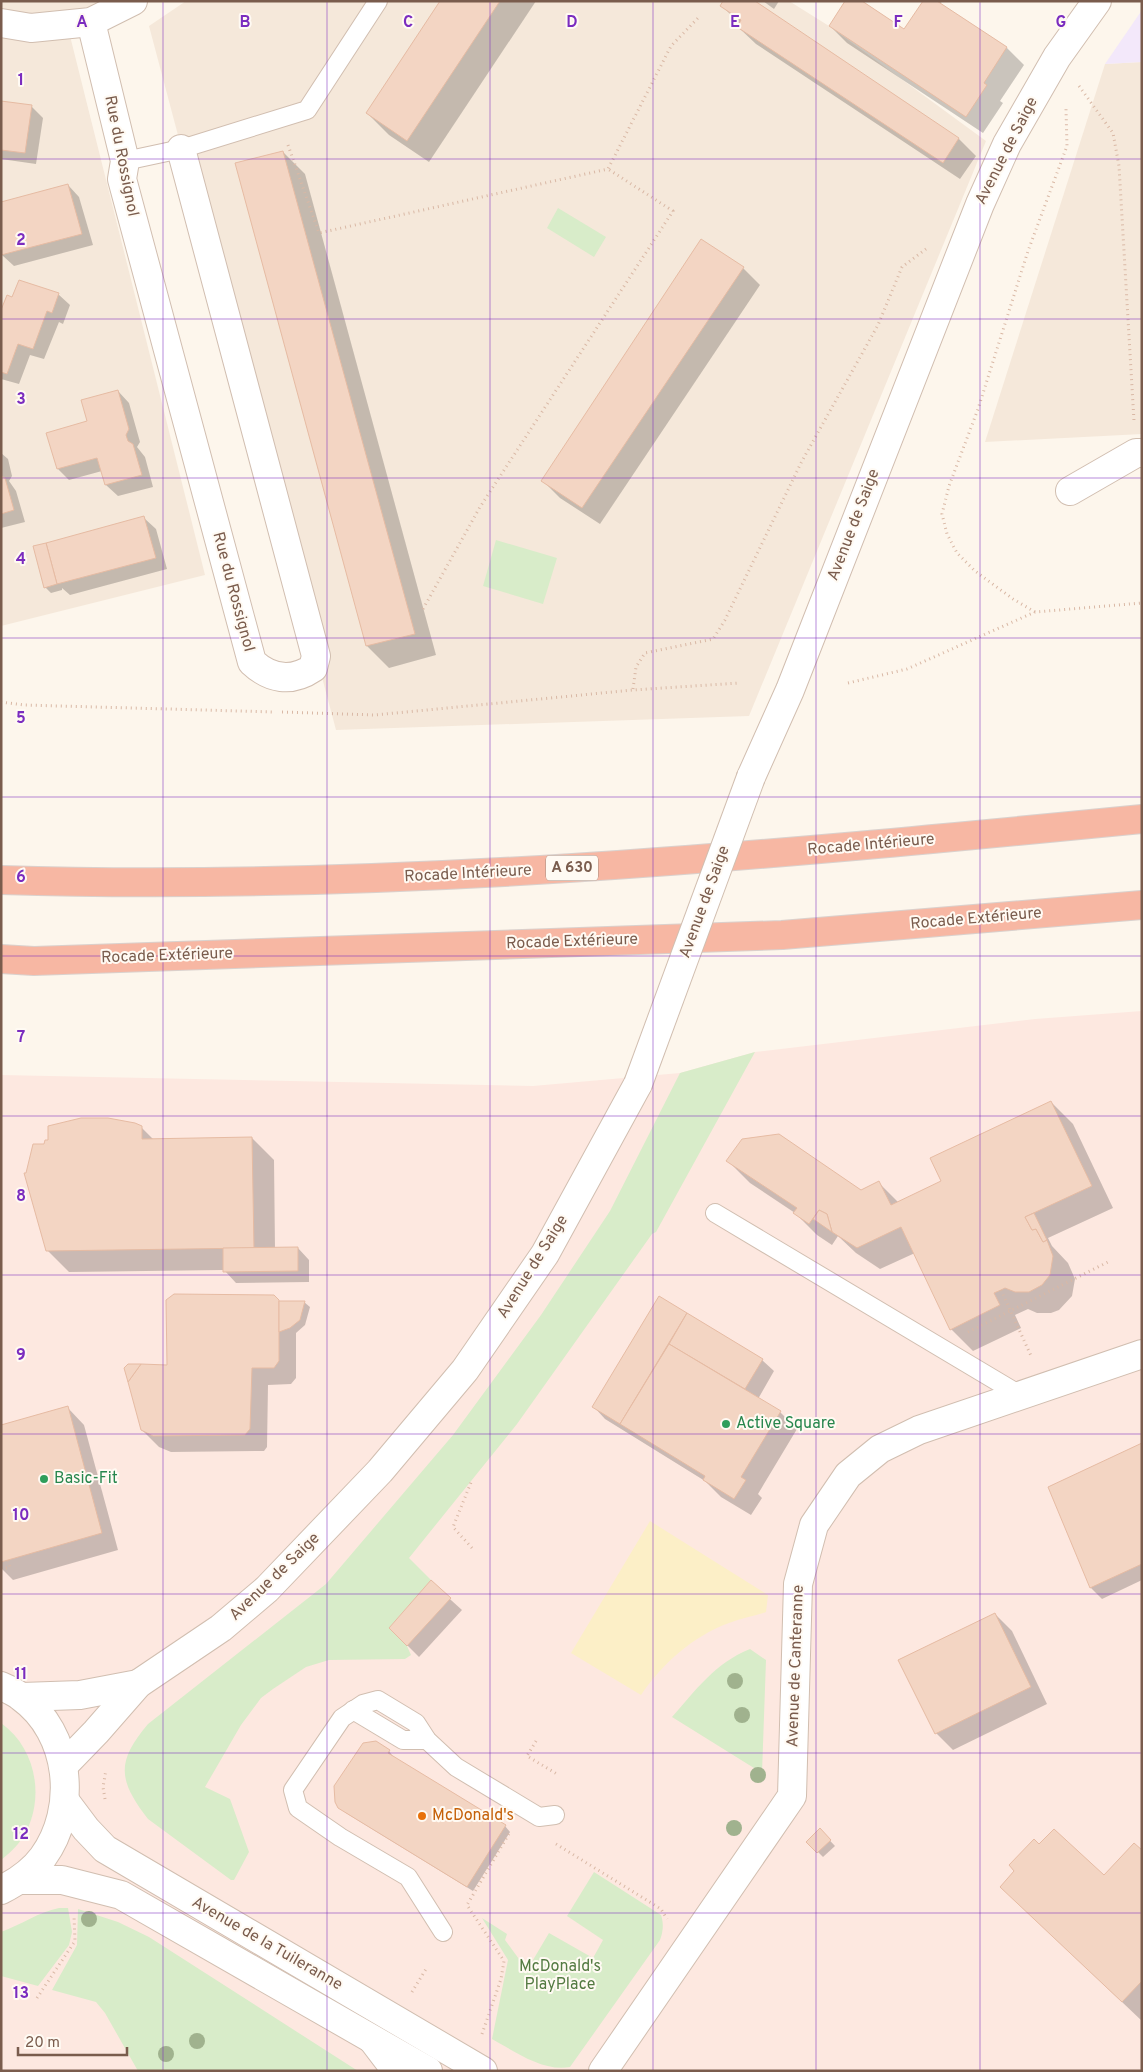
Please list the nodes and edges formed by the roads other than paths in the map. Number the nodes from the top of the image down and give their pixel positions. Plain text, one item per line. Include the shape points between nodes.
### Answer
1 (133, 1) edge
2 (378, 1) edge
3 (1097, 1) edge
4 (91, 22) junction
5 (1, 23) edge
6 (181, 148) junction
7 (125, 161) junction
8 (1139, 453) edge
9 (1070, 491) dead end
10 (1142, 819) edge
11 (1, 880) edge
12 (1142, 905) edge
13 (1, 959) edge
14 (715, 1213) dead end
15 (1142, 1354) edge
16 (1020, 1395) junction
17 (138, 1684) junction
18 (11, 1691) edge
19 (64, 1765) junction
20 (65, 1801) junction
21 (556, 1815) dead end
22 (11, 1885) edge
23 (443, 1932) dead end
24 (358, 2030) junction
25 (428, 2069) edge
26 (390, 2071) edge
27 (483, 2071) edge
28 (603, 2071) edge

1 - 4 street
2 - 6 lane via 307,110
3 - 17 street, Avenue de Saige, bridge via 1057,57 1007,144 980,204 790,690 751,777 638,1084 545,1254 458,1378 380,1471 267,1589 221,1628
4 - 5 street via 31,28
4 - 7 street, Rue du Rossignol
6 - 7 lane
6 - 7 street, Rue du Rossignol via 316,656 313,668 292,677 263,672 252,662 122,178
8 - 9 street
10 - 11 highway, Rocade Intérieure / A 630 via 837,849 592,868 345,879 103,883
12 - 13 highway, Rocade Extérieure via 782,935 34,961
14 - 16 lane
15 - 16 street, Avenue de Canteranne
16 - 28 street, Avenue de Canteranne via 919,1430 880,1449 848,1475 814,1525 798,1584 792,1796
17 - 18 street, Avenue de Saige via 80,1695
17 - 19 street, Avenue de Saige
18 - 19 street via 38,1712 52,1731
19 - 20 street
20 - 22 street via 58,1831 42,1858
20 - 27 street, Avenue de la Tuileranne via 105,1849
21 - 23 lane via 539,1817 456,1767 427,1740 416,1723 378,1700 363,1704 342,1718 293,1790 298,1808 408,1877
22 - 24 street, Avenue de la Tuileranne via 62,1880 121,1895
24 - 25 street, Avenue de la Tuileranne
24 - 26 lane

